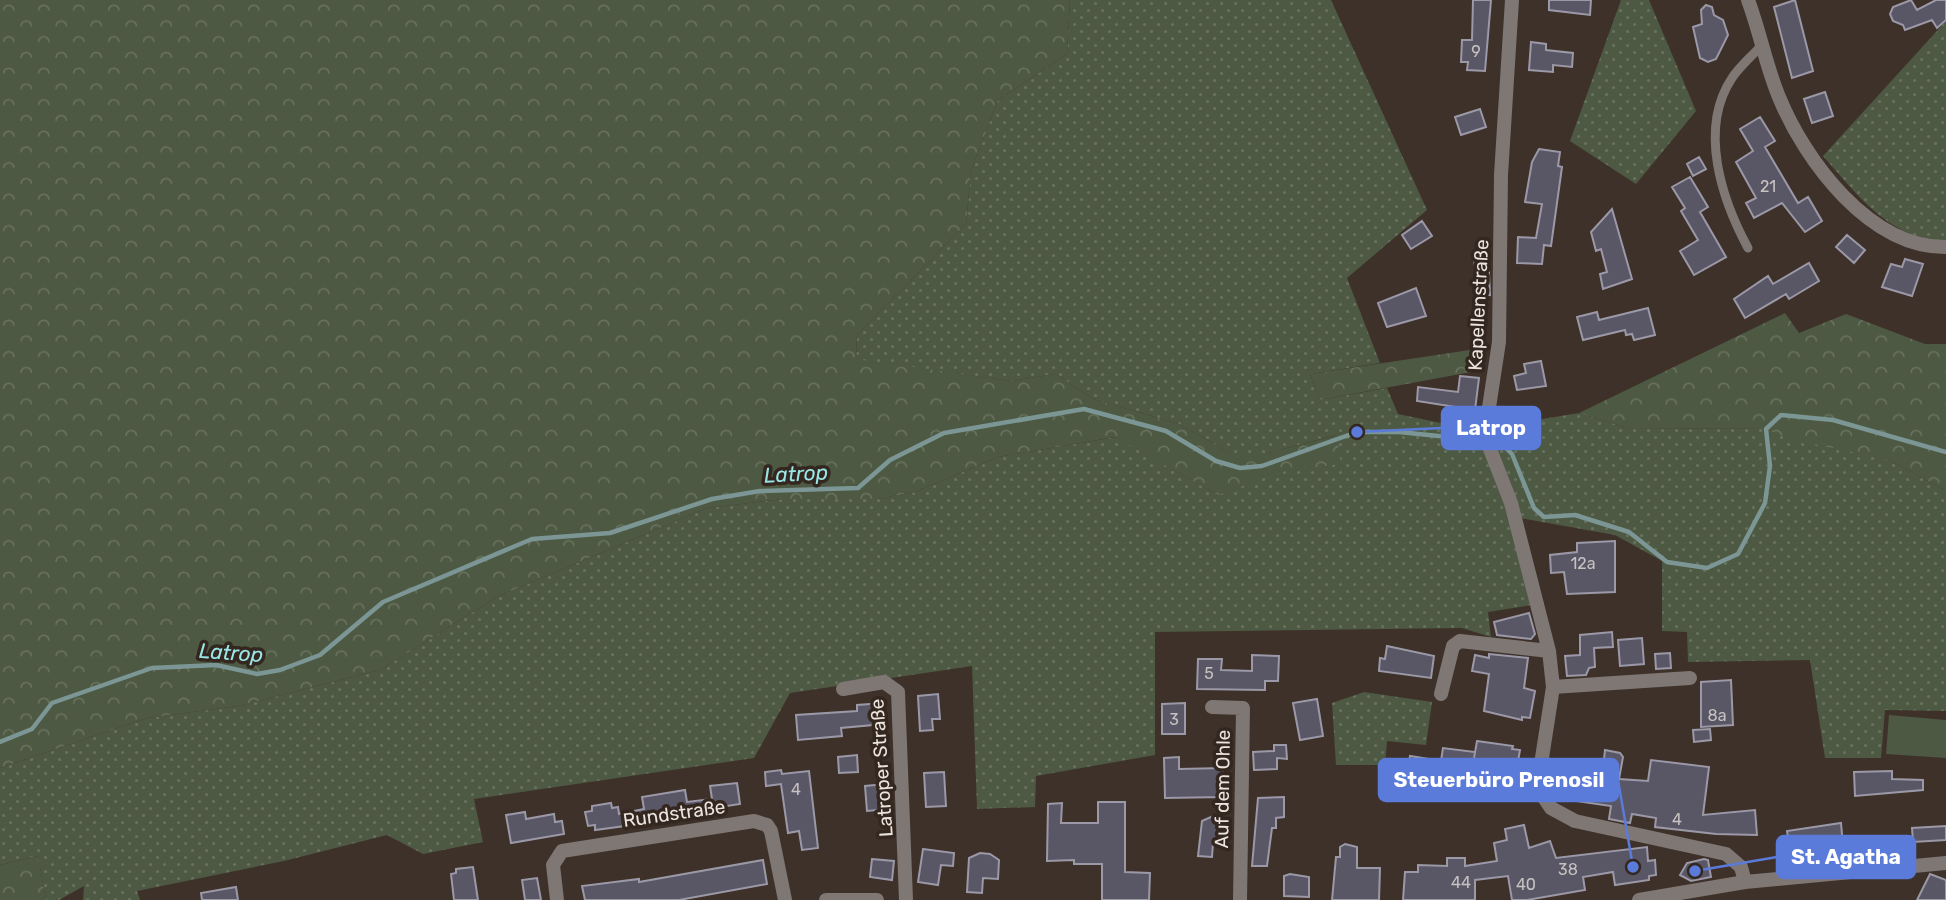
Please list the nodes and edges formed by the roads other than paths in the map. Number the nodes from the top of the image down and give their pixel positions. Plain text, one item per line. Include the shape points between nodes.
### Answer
1 (1512, 0) edge
2 (1751, 2) edge
3 (1761, 46) junction
4 (1946, 247) edge
5 (1748, 248) dead end
6 (1549, 651) junction
7 (1690, 678) dead end
8 (1553, 687) junction
9 (843, 689) dead end
10 (1441, 694) dead end
11 (1212, 707) dead end
12 (1946, 863) edge
13 (1745, 882) junction
14 (557, 900) edge
15 (785, 900) edge
16 (826, 900) edge
17 (877, 900) edge
18 (906, 900) edge
19 (1240, 900) edge
20 (1639, 900) edge

1 - 6 street, Kapellenstraße via 1501,175 1499,342 1488,444 1511,503
2 - 3 street
3 - 4 street via 1797,137 1847,198 1891,234
3 - 5 lane via 1732,78 1717,122 1717,160 1725,197
6 - 8 street, Kapellenstraße
6 - 10 street via 1460,641 1453,646
7 - 8 street
8 - 13 street, Kapellenstraße via 1539,777 1541,793 1551,808 1575,821 1726,854 1741,867
9 - 18 street, Latroper Straße via 884,682 898,692
11 - 19 street, Auf dem Ohle via 1242,708
12 - 13 street
13 - 20 street
14 - 15 street, Rundstraße via 553,865 562,851 754,821 771,831
16 - 17 street

